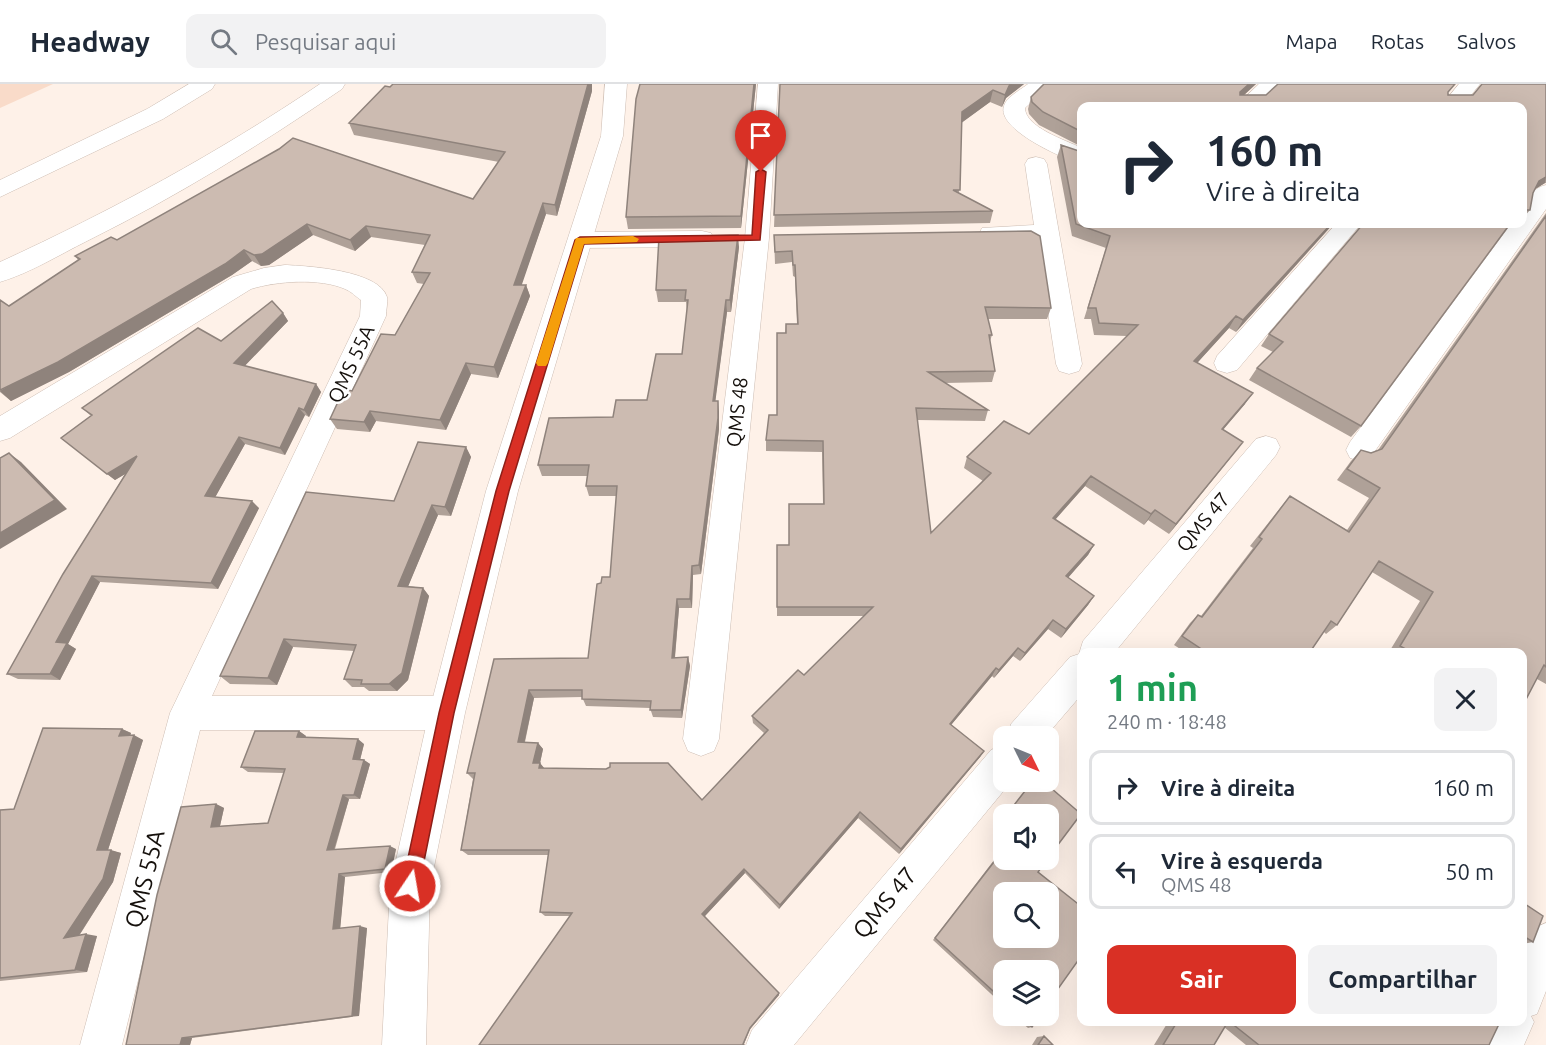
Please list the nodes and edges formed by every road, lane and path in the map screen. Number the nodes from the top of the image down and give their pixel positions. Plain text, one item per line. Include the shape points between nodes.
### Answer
1 (204, 84) edge
2 (334, 84) edge
3 (616, 84) edge
4 (768, 84) edge
5 (1041, 84) edge
6 (1271, 84) edge
7 (1470, 84) edge
8 (1251, 102) edge
9 (1454, 102) edge
10 (1077, 154) edge
11 (1036, 164) dead end
12 (0, 189) edge
13 (1546, 192) edge
14 (1527, 218) edge
15 (1345, 228) edge
16 (1520, 228) edge
17 (1047, 233) junction
18 (966, 234) edge
19 (748, 238) junction
20 (580, 240) junction
21 (0, 273) edge
22 (1227, 363) dead end
23 (1069, 364) dead end
24 (0, 430) edge
25 (1266, 447) dead end
26 (1360, 450) edge
27 (1098, 648) edge
28 (1077, 674) edge
29 (186, 713) junction
30 (447, 713) junction
31 (1033, 726) edge
32 (701, 739) dead end
33 (993, 775) edge
34 (1546, 943) edge
35 (1527, 987) edge
36 (1511, 1026) edge
37 (101, 1045) edge
38 (404, 1045) edge
39 (767, 1045) edge
40 (1503, 1045) edge

1 - 12 street via 155,114
2 - 21 street via 290,116 185,179
3 - 20 street via 612,136
4 - 19 street, QMS 48
5 - 10 street via 1014,106 1014,116 1024,128
6 - 8 street
7 - 9 street
11 - 17 street
13 - 14 street
15 - 22 street
16 - 26 street
17 - 18 street
17 - 23 street
19 - 20 street
19 - 32 street, QMS 48
20 - 30 street via 502,491
24 - 29 street, QMS 55A via 242,284 264,276 322,276 353,282 374,297 373,316
25 - 27 street, QMS 47
28 - 31 street
29 - 30 street
29 - 37 street, QMS 55A
30 - 38 street via 410,886
33 - 39 street, QMS 47
34 - 35 street
36 - 40 street

